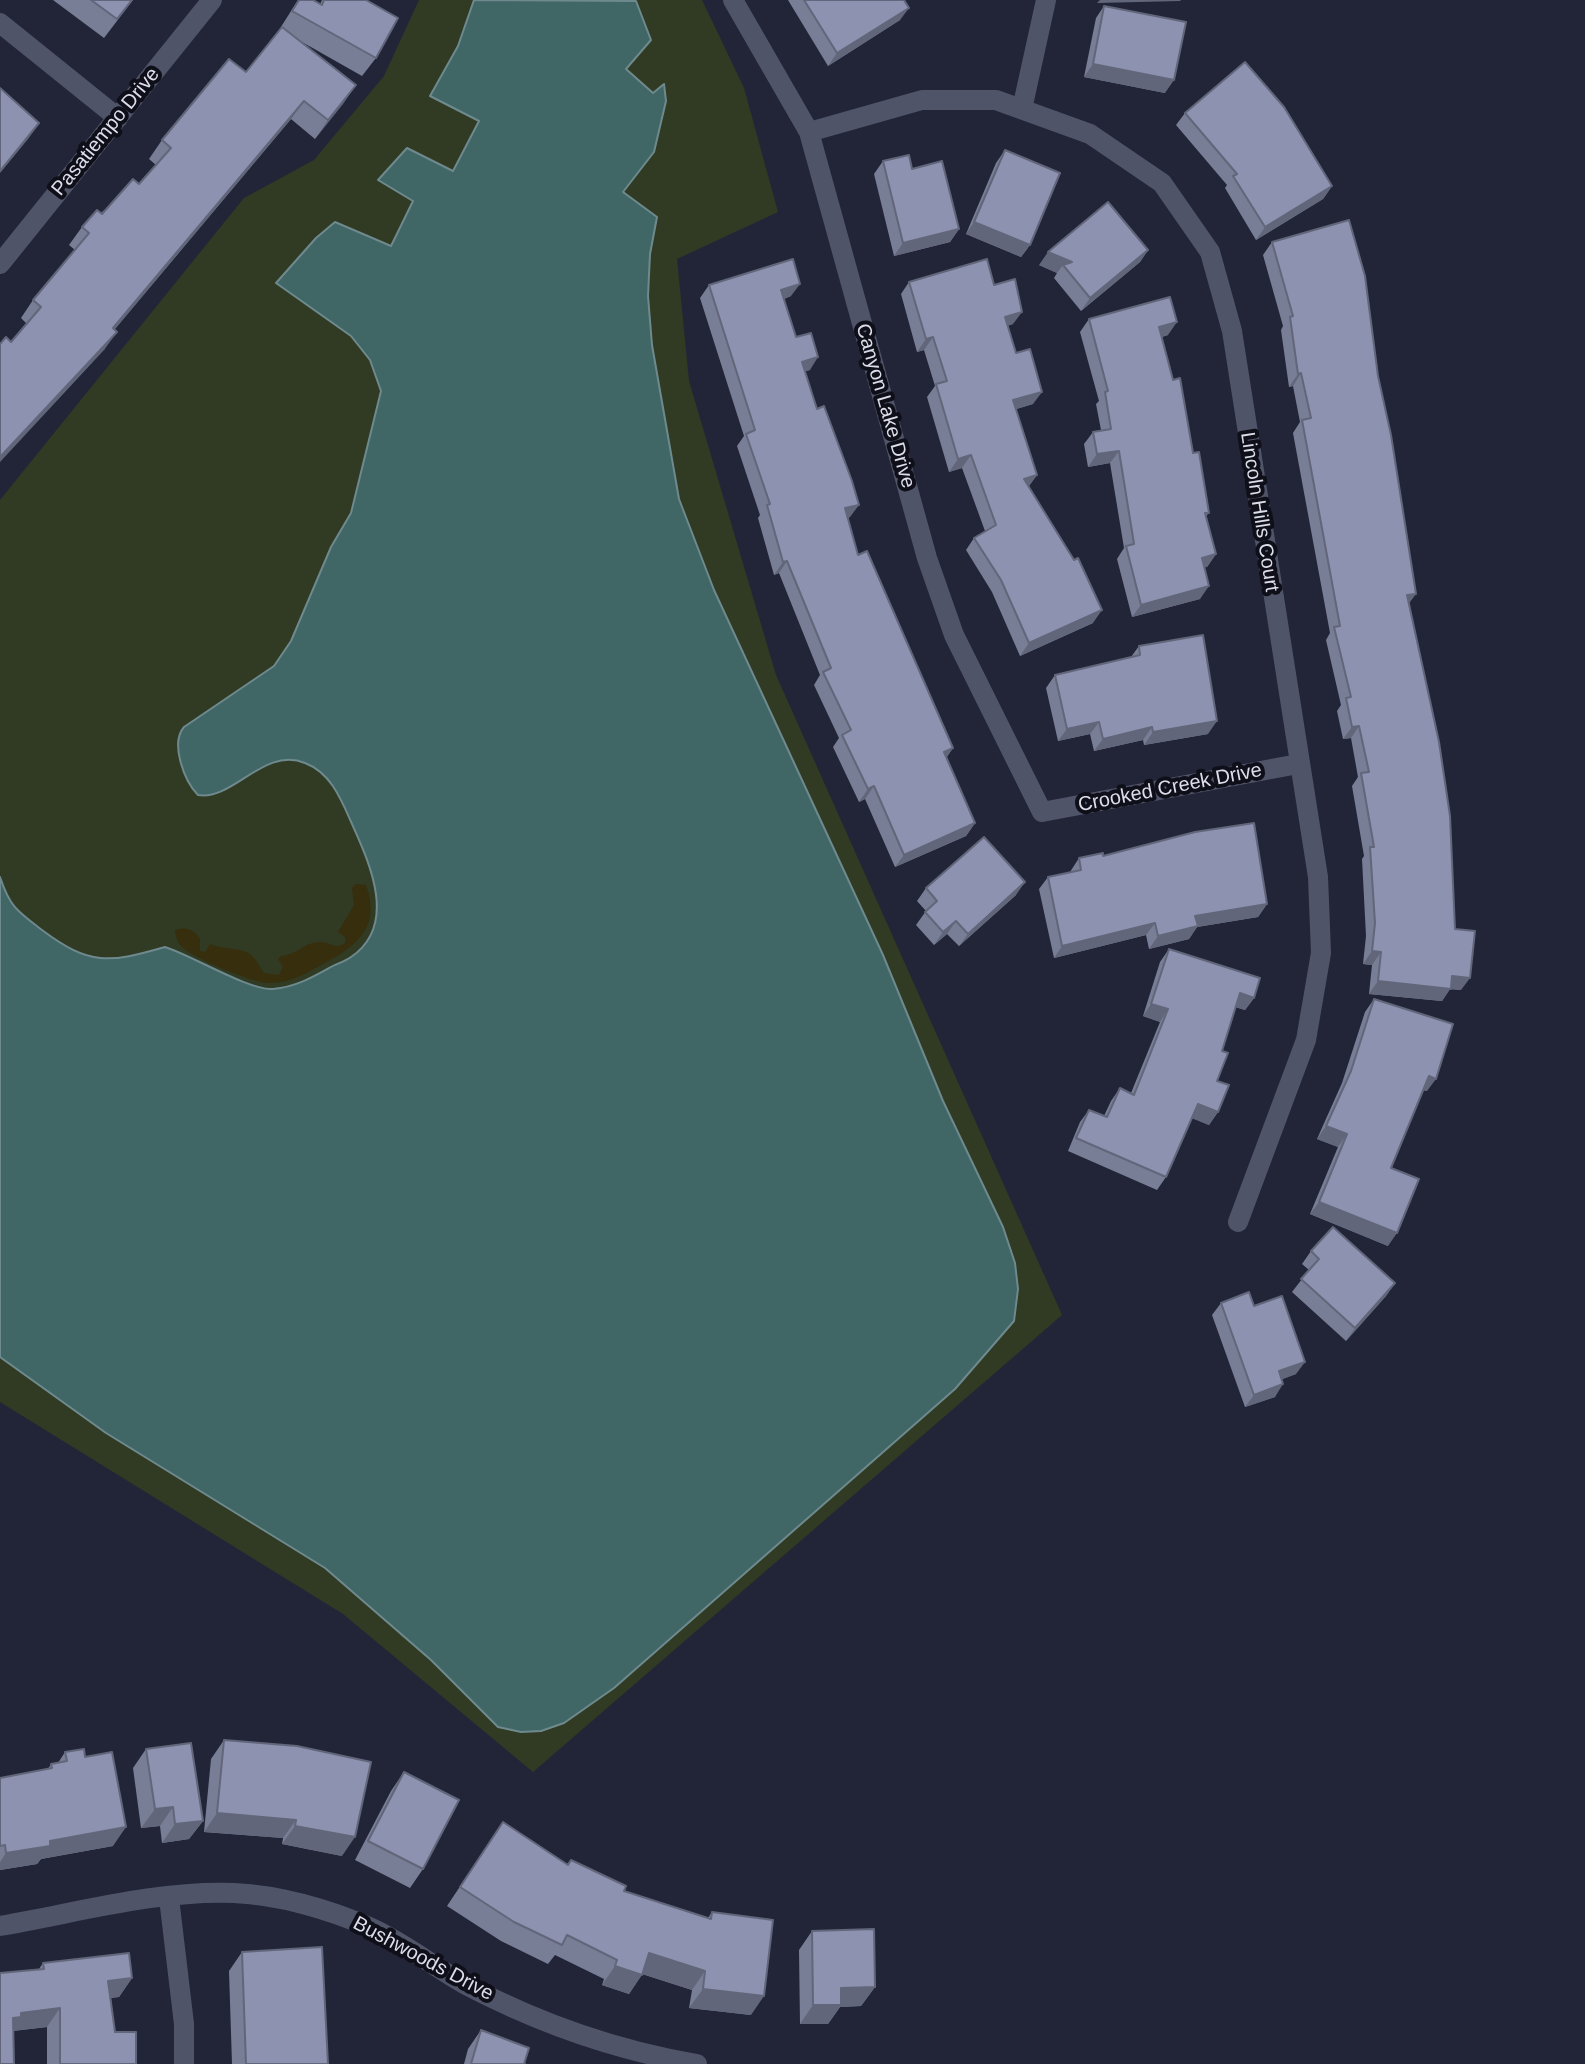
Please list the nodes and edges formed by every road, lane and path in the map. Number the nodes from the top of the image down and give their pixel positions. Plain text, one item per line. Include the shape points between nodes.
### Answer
1 (212, 0) edge
2 (733, 0) edge
3 (1046, 0) edge
4 (0, 23) edge
5 (1022, 109) junction
6 (118, 118) junction
7 (809, 132) junction
8 (0, 264) edge
9 (1298, 764) junction
10 (1042, 812) joint
11 (1238, 1222) dead end
12 (169, 1898) junction
13 (0, 1926) edge
14 (609, 2054) edge
15 (184, 2064) edge
16 (697, 2064) edge

1 - 6 street, Pasatiempo Drive
2 - 7 street, Canyon Lake Drive
3 - 5 street
4 - 6 street
5 - 7 street, Lincoln Hills Court via 996,100 922,100
5 - 9 street, Lincoln Hills Court via 1090,134 1162,183 1210,252 1232,331
6 - 8 street, Pasatiempo Drive
7 - 10 street, Canyon Lake Drive via 927,558 954,635
9 - 10 street, Crooked Creek Drive
9 - 11 street, Lincoln Hills Court via 1318,877 1321,953 1306,1040
12 - 13 street, Bushwoods Drive
12 - 14 street, Bushwoods Drive via 234,1893 324,1910 371,1928 468,1985
12 - 15 street
14 - 16 street, Bushwoods Drive

